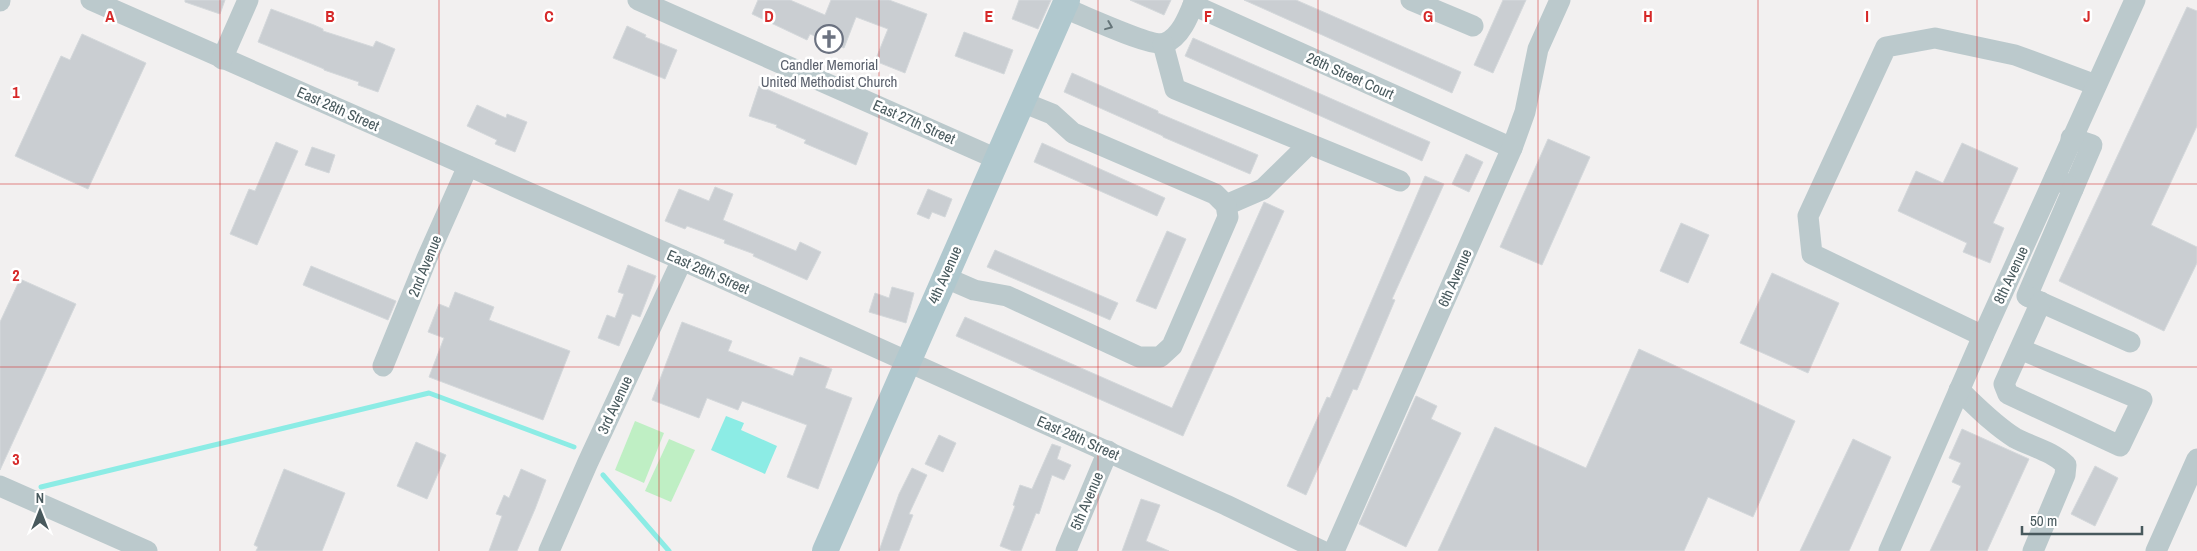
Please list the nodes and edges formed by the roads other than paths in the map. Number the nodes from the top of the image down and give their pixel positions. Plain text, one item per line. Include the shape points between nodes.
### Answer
1 (91, 0) edge
2 (248, 0) edge
3 (638, 0) edge
4 (1411, 0) edge
5 (1560, 0) edge
6 (2135, 0) edge
7 (1194, 3) edge
8 (1066, 4) edge
9 (1473, 26) dead end
10 (1164, 44) junction
11 (222, 59) junction
12 (2096, 85) junction
13 (1022, 102) junction
14 (2072, 138) junction
15 (1309, 144) junction
16 (1512, 148) junction
17 (997, 159) junction
18 (468, 166) junction
19 (2055, 177) junction
20 (1400, 181) dead end
21 (2073, 189) junction
22 (1226, 206) junction
23 (682, 260) junction
24 (944, 277) junction
25 (2006, 286) junction
26 (2034, 299) junction
27 (1983, 336) junction
28 (2130, 342) dead end
29 (2020, 349) junction
30 (907, 361) junction
31 (383, 366) dead end
32 (1959, 390) junction
33 (1108, 451) junction
34 (2197, 459) edge
35 (0, 486) edge
36 (146, 551) edge
37 (549, 551) edge
38 (825, 551) edge
39 (1066, 551) edge
40 (1322, 551) edge
41 (1334, 551) edge
42 (1889, 551) edge
43 (2033, 551) edge
44 (2156, 551) edge

1 - 11 street, East 28th Street
2 - 11 street
3 - 17 street, East 27th Street
4 - 9 street
5 - 16 street, 6th Avenue via 1538,49 1525,112
6 - 12 street, 8th Avenue
7 - 10 street via 1175,37
7 - 16 street, 26th Street Court
8 -> 10 street via 1147,42
8 - 13 main road, 4th Avenue
10 - 15 street via 1175,89
11 - 18 street, East 28th Street
12 - 14 street, 8th Avenue
12 - 27 street via 2015,55 1935,38 1886,47 1808,216 1812,254
13 - 17 main road, 4th Avenue
13 - 22 street via 1052,114 1073,133 1214,194
14 - 19 street, 8th Avenue
14 - 21 street via 2092,144
15 - 20 street
15 - 22 street via 1263,189
16 - 41 street, 6th Avenue
17 - 24 main road, 4th Avenue
18 - 23 street, East 28th Street
18 - 31 street, 2nd Avenue
19 - 21 street
19 - 25 street, 8th Avenue
21 - 26 street
22 - 24 street via 1228,217 1172,346 1160,357 1139,357 1007,296 974,290
23 - 30 street, East 28th Street
23 - 37 street, 3rd Avenue
24 - 30 main road, 4th Avenue
25 - 26 street
25 - 27 street, 8th Avenue
26 - 28 street
26 - 29 street
27 - 32 street, 8th Avenue
29 - 29 street via 2004,384 2008,394 2120,446 2142,400
30 - 33 street, East 28th Street
30 - 38 main road, 4th Avenue
32 - 42 street, 8th Avenue
32 - 43 street via 1999,428 2059,458 2066,465 2065,475
33 - 39 street, 5th Avenue
33 - 40 street, East 28th Street
34 - 44 street
35 - 36 street

